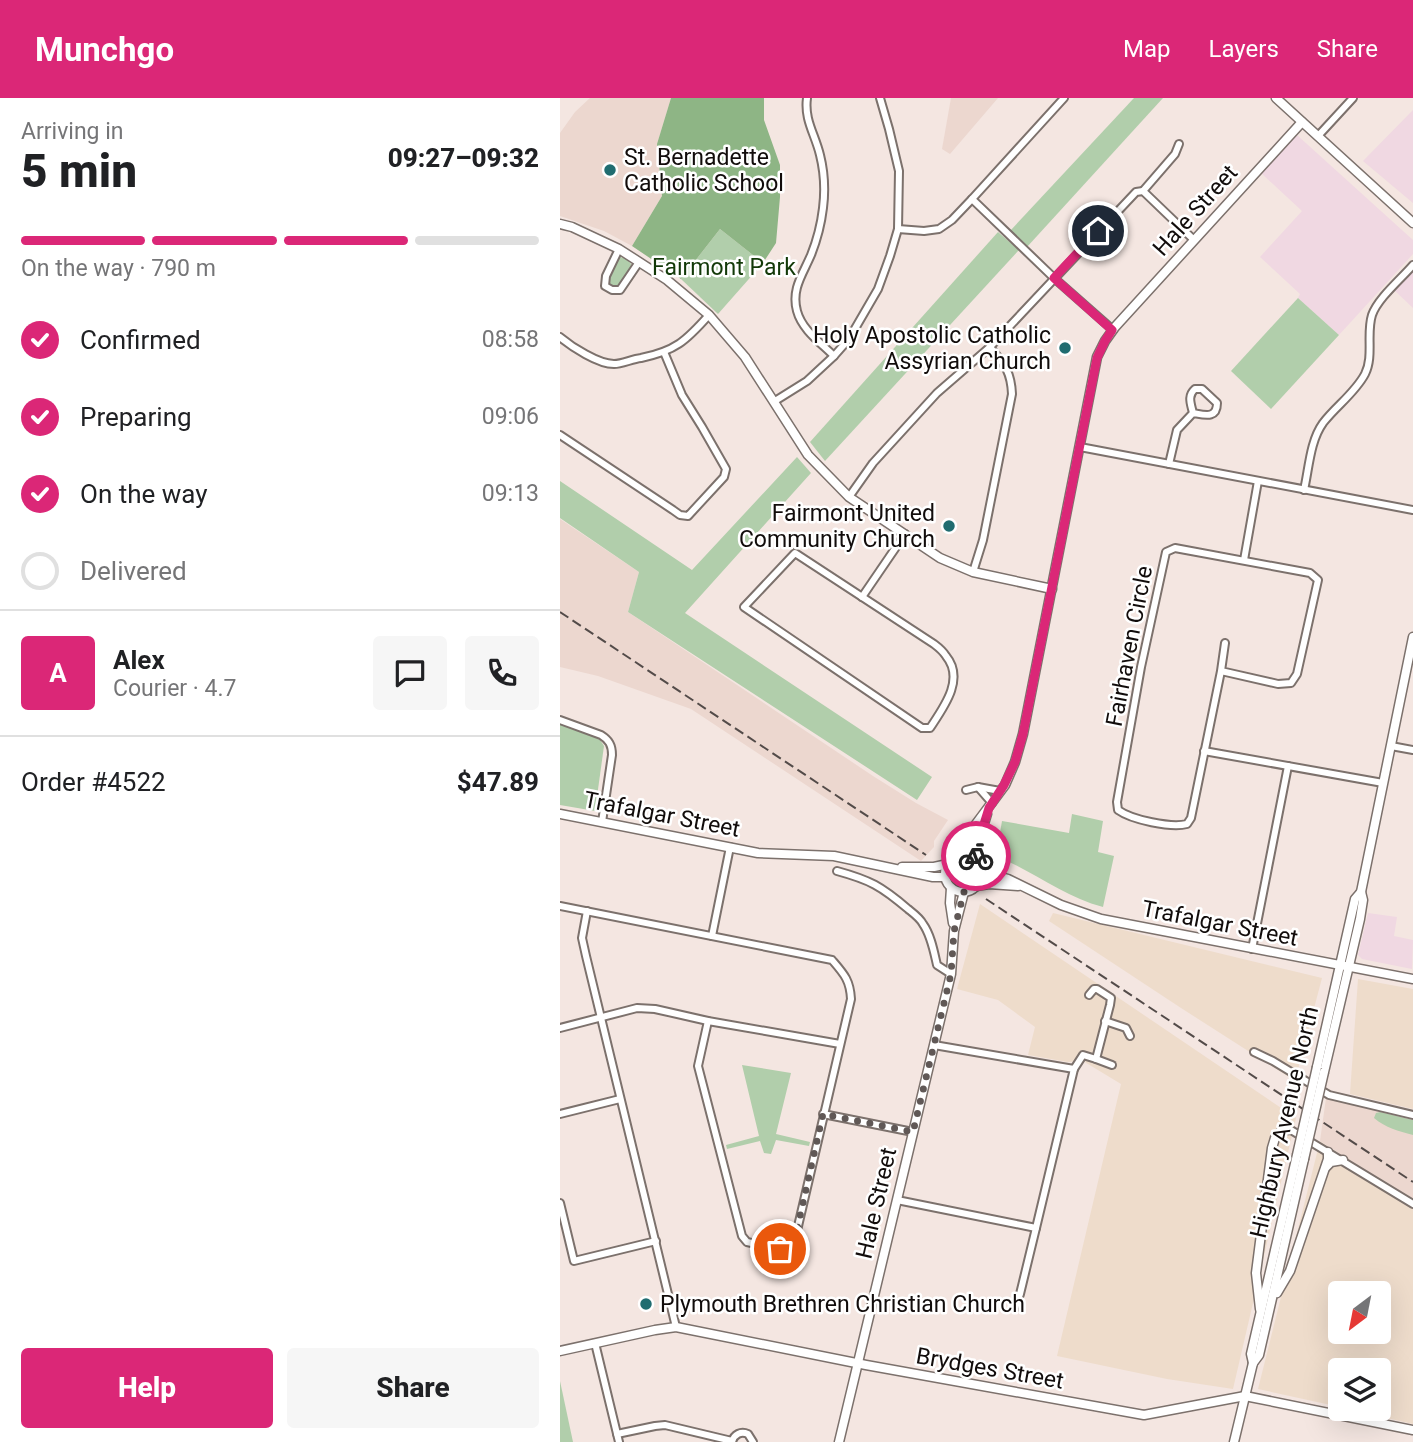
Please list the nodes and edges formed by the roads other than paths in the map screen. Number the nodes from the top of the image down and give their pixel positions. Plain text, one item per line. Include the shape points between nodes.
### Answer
1 (807, 98) edge
2 (880, 98) edge
3 (1064, 98) edge
4 (1276, 98) edge
5 (1353, 98) edge
6 (1302, 122) junction
7 (1318, 136) junction
8 (1179, 144) dead end
9 (1143, 191) junction
10 (972, 200) junction
11 (1413, 223) edge
12 (560, 224) edge
13 (898, 229) junction
14 (1194, 240) junction
15 (619, 250) junction
16 (639, 262) junction
17 (1413, 265) edge
18 (1054, 278) junction
19 (709, 316) junction
20 (1112, 330) junction
21 (560, 337) edge
22 (990, 347) junction
23 (664, 352) junction
24 (834, 356) junction
25 (775, 401) junction
26 (1193, 414) junction
27 (560, 435) edge
28 (1080, 447) junction
29 (1169, 464) junction
30 (1258, 481) junction
31 (1304, 490) junction
32 (849, 497) junction
33 (1413, 510) edge
34 (905, 534) junction
35 (1244, 560) junction
36 (973, 572) junction
37 (1052, 589) junction
38 (863, 597) junction
39 (1413, 637) edge
40 (1225, 643) dead end
41 (1221, 671) junction
42 (560, 720) edge
43 (1391, 746) junction
44 (1413, 750) edge
45 (1204, 751) junction
46 (1288, 766) junction
47 (1383, 783) junction
48 (978, 788) junction
49 (967, 790) dead end
50 (1000, 792) junction
51 (991, 806) junction
52 (560, 814) edge
53 (602, 822) junction
54 (730, 847) junction
55 (959, 857) junction
56 (976, 863) junction
57 (948, 864) junction
58 (881, 866) junction
59 (837, 871) dead end
60 (980, 872) junction
61 (945, 877) junction
62 (976, 886) junction
63 (1025, 887) junction
64 (951, 888) junction
65 (964, 892) junction
66 (1361, 892) junction
67 (560, 906) edge
68 (587, 911) junction
69 (954, 931) junction
70 (712, 936) junction
71 (1252, 949) junction
72 (1339, 966) junction
73 (1349, 968) junction
74 (951, 974) junction
75 (1413, 979) edge
76 (1089, 995) dead end
77 (601, 1017) junction
78 (708, 1021) junction
79 (1105, 1021) junction
80 (560, 1028) edge
81 (1130, 1036) dead end
82 (840, 1044) junction
83 (933, 1045) junction
84 (1254, 1052) dead end
85 (1096, 1059) junction
86 (1112, 1065) dead end
87 (1074, 1069) junction
88 (1321, 1070) junction
89 (620, 1099) junction
90 (560, 1114) edge
91 (823, 1114) junction
92 (1413, 1115) edge
93 (1282, 1130) joint
94 (913, 1132) junction
95 (1328, 1152) junction
96 (1301, 1157) junction
97 (1343, 1160) junction
98 (1324, 1169) junction
99 (897, 1200) junction
100 (560, 1203) edge
101 (1413, 1204) edge
102 (1036, 1228) junction
103 (656, 1241) junction
104 (1272, 1302) junction
105 (1015, 1308) dead end
106 (1260, 1314) junction
107 (677, 1327) junction
108 (595, 1343) junction
109 (560, 1351) edge
110 (1253, 1363) junction
111 (858, 1364) junction
112 (1245, 1396) junction
113 (1413, 1430) edge
114 (618, 1438) edge
115 (732, 1442) edge
116 (753, 1442) edge
117 (839, 1442) edge
118 (1234, 1442) edge

1 - 24 street via 806,113 820,156 824,205 795,299 807,330
2 - 13 street via 899,170
3 - 10 street
4 - 6 street
5 - 7 street
6 - 7 street
6 - 14 street, Hale Street
7 - 11 street
8 - 9 street
9 - 14 street
9 - 18 street via 1126,201
10 - 13 street via 939,229
10 - 18 street
12 - 15 street
13 - 24 street via 878,289
14 - 20 street, Hale Street
15 - 16 street
15 - 16 street via 605,286 620,289
16 - 19 street
17 - 31 street via 1372,316 1366,373 1322,424
18 - 20 street
18 - 22 street
19 - 23 street via 692,335
19 - 25 street
20 - 28 street, Hale Street via 1097,358
21 - 23 street via 583,354 612,364
22 - 32 street via 937,393 873,463
22 - 36 street via 1006,366 1012,394
23 - 27 street via 682,395 726,469 688,516
24 - 25 street
25 - 32 street via 808,455
26 - 26 street via 1191,393 1202,389 1217,409 1208,416
26 - 29 street via 1177,430
28 - 29 street
28 - 37 street, Hale Street
29 - 30 street
30 - 31 street
30 - 35 street
31 - 33 street
32 - 34 street
34 - 36 street via 940,558
34 - 38 street
35 - 41 street, Fairhaven Circle via 1310,573 1318,580 1316,591 1291,683
35 - 45 street, Fairhaven Circle via 1175,548 1166,552 1118,810 1126,816 1187,824
36 - 37 street
37 - 50 street, Hale Street via 1023,734
38 - 38 street via 948,657 955,675 950,695 930,728 922,728 744,607 795,552
39 - 43 street, Highbury Avenue North
40 - 41 street
41 - 45 street, Fairhaven Circle
42 - 53 street via 601,735 612,748
43 - 44 street
43 - 47 street, Highbury Avenue North
45 - 46 street
46 - 47 street
46 - 71 street
47 - 66 street, Highbury Avenue North
48 - 49 street
48 - 50 street
48 - 51 street
50 - 51 street, Hale Street
51 - 55 street, Hale Street
51 - 56 street, Hale Street
52 - 53 street, Trafalgar Street
53 - 54 street, Trafalgar Street
54 - 58 street, Trafalgar Street via 758,853 834,856
54 - 70 street
55 - 56 street
55 - 57 street
56 - 60 street
57 - 58 street, Trafalgar Street
57 - 61 street
58 - 61 street, Trafalgar Street
59 - 74 street via 866,878 911,911 923,923 937,965
60 - 62 street
60 - 63 street, Trafalgar Street
61 - 64 street
62 - 63 street, Trafalgar Street
62 - 65 street
63 - 71 street, Trafalgar Street via 1101,919
64 - 65 street
64 - 69 street, Hale Street
65 - 69 street, Hale Street
66 - 72 street, Highbury Avenue North via 1355,899
66 - 73 street, Highbury Avenue North
67 - 68 street
68 - 70 street
68 - 77 street via 582,938
69 - 74 street, Hale Street
70 - 82 street via 832,960 850,986
71 - 72 street, Trafalgar Street
72 - 73 street, Trafalgar Street
72 - 88 street, Highbury Avenue North
73 - 75 street, Trafalgar Street
73 - 88 street, Highbury Avenue North
74 - 83 street, Hale Street
76 - 79 street via 1097,989 1111,998
77 - 78 street via 637,1008
77 - 80 street
77 - 89 street
78 - 82 street
78 - 91 street via 698,1066 747,1242 792,1252
79 - 81 street via 1126,1028
79 - 85 street
82 - 91 street
83 - 87 street
83 - 94 street, Hale Street
84 - 92 street via 1329,1095
85 - 86 street
85 - 87 street via 1083,1055
87 - 102 street
88 - 96 street, Highbury Avenue North, bridge
89 - 90 street
89 - 103 street
91 - 94 street
93 - 95 street via 1291,1130
93 - 106 street via 1272,1148 1256,1273
94 - 99 street, Hale Street
95 - 97 street
95 - 98 street
96 - 104 street, Highbury Avenue North
96 - 106 street, Highbury Avenue North
97 - 98 street
97 - 101 street
98 - 104 street via 1290,1271
99 - 102 street
99 - 111 street, Hale Street
100 - 103 street via 574,1261
102 - 105 street
103 - 107 street
104 - 110 street, Highbury Avenue North
106 - 110 street, Highbury Avenue North
107 - 108 street, Brydges Street
107 - 111 street, Brydges Street
108 - 109 street, Brydges Street
108 - 114 street
110 - 112 street, Highbury Avenue North
111 - 112 street, Brydges Street via 1144,1415
111 - 117 street, Hale Street
112 - 113 street, Brydges Street
112 - 118 street, Highbury Avenue North
114 - 115 street via 665,1425
115 - 116 street via 742,1433

